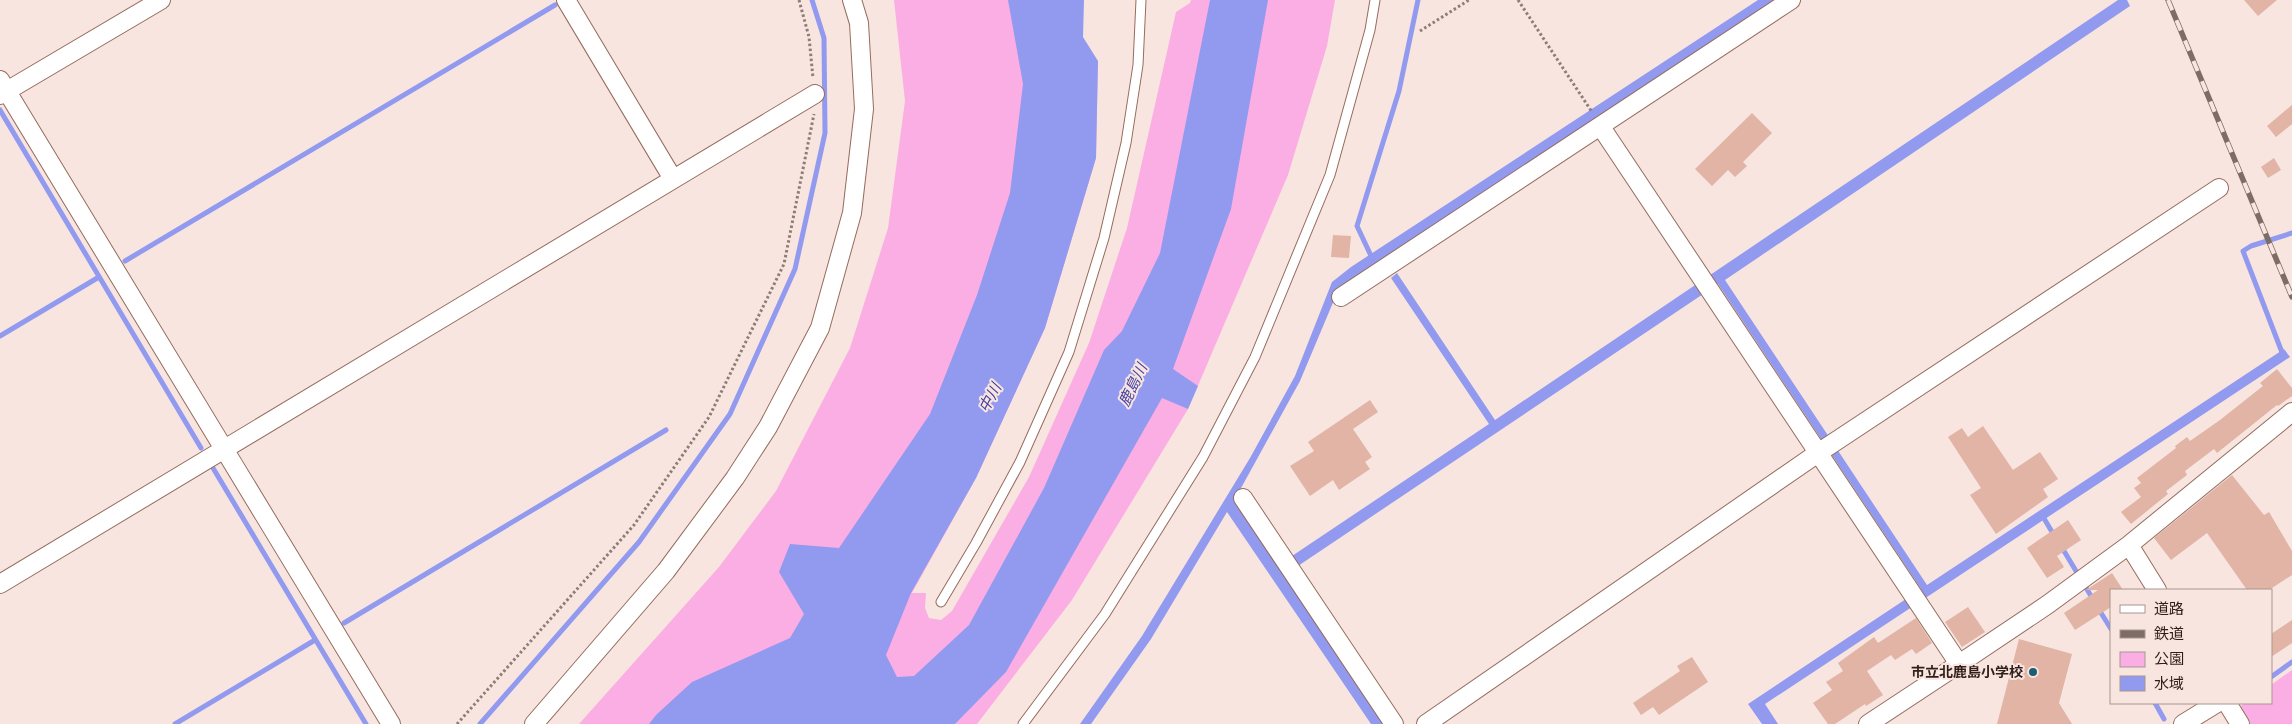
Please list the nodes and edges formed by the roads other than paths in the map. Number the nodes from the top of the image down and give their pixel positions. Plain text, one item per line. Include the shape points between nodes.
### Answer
1 (160, 0) edge
2 (566, 0) edge
3 (852, 0) edge
4 (1141, 0) edge
5 (1375, 0) edge
6 (1791, 0) edge
7 (2, 88) edge
8 (815, 94) road end
9 (1601, 127) junction
10 (673, 179) junction
11 (2219, 188) dead end
12 (1341, 297) dead end
13 (2292, 412) edge
14 (224, 449) junction
15 (1818, 454) junction
16 (1243, 498) dead end
17 (2129, 545) junction
18 (0, 584) edge
19 (2156, 589) edge
20 (941, 602) dead end
21 (1959, 664) junction
22 (2229, 710) edge
23 (391, 724) edge
24 (534, 724) edge
25 (1024, 724) edge
26 (1394, 724) edge
27 (1426, 724) edge
28 (1868, 724) edge
29 (2183, 724) edge

1 - 7 street
2 - 10 street
3 - 24 street via 858,22 864,108 852,213 820,328 768,427 735,478 666,571
4 - 20 lane via 1138,65 1126,143 1104,238 1069,352 1020,462
5 - 25 lane via 1370,30 1330,175 1255,356 1203,458 1105,614
6 - 9 street
7 - 14 street
8 - 10 street
9 - 12 street
9 - 15 street
10 - 14 street
11 - 15 street
13 - 17 street
14 - 18 street
14 - 23 street
15 - 21 street
15 - 27 street
16 - 26 street
17 - 19 street
17 - 21 street
21 - 28 street
22 - 29 street

